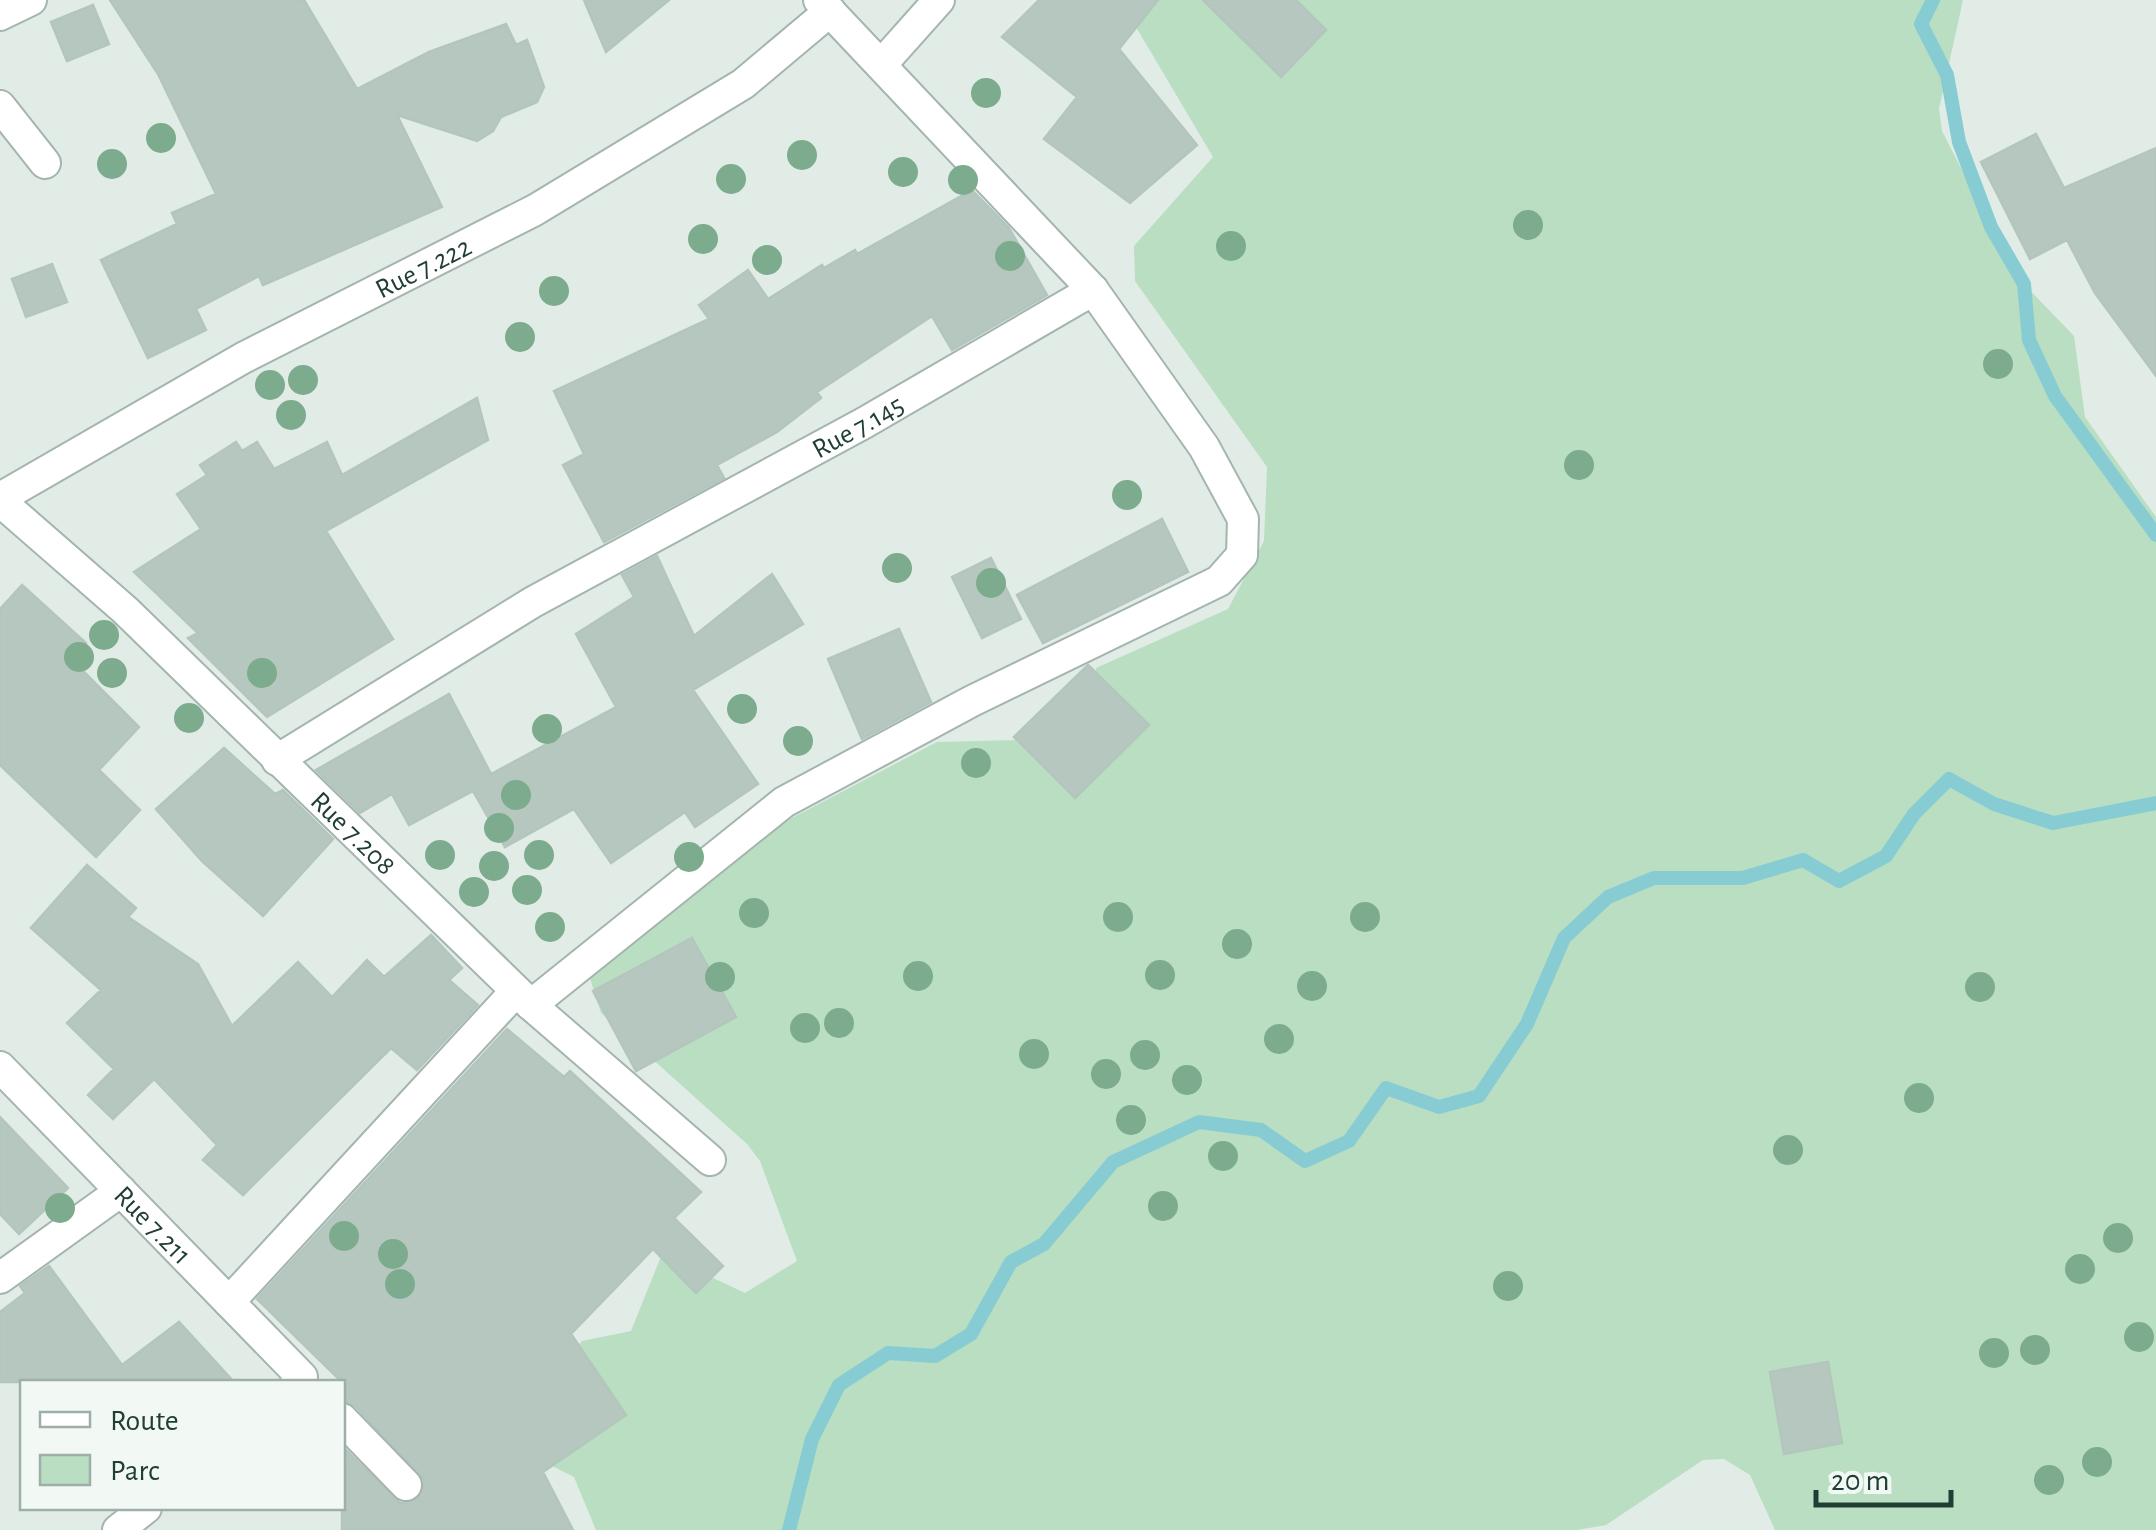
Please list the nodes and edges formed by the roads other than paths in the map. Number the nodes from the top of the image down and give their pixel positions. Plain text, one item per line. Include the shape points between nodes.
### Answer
1 (30, 0) edge
2 (939, 0) edge
3 (824, 6) edge
4 (0, 15) edge
5 (881, 65) junction
6 (0, 106) edge
7 (45, 163) dead end
8 (1093, 290) junction
9 (0, 499) edge
10 (277, 760) junction
11 (524, 998) junction
12 (0, 1068) edge
13 (710, 1160) dead end
14 (121, 1192) junction
15 (0, 1278) edge
16 (228, 1302) junction
17 (300, 1380) edge
18 (345, 1423) edge
19 (406, 1484) dead end
20 (143, 1510) edge
21 (118, 1530) edge

1 - 4 street
2 - 5 street
3 - 5 street
3 - 9 street, Rue 7.222 via 743,84 535,210 242,358
5 - 8 street
6 - 7 street
8 - 10 street, Rue 7.145 via 533,602
8 - 11 street via 1204,447 1243,520 1242,555 1219,580 784,802
9 - 10 street, Rue 7.208
10 - 11 street, Rue 7.208
11 - 13 street, Rue 7.208
11 - 16 street
12 - 14 street, Rue 7.211
14 - 15 street
14 - 16 street, Rue 7.211
16 - 17 street, Rue 7.211
18 - 19 street
20 - 21 street

